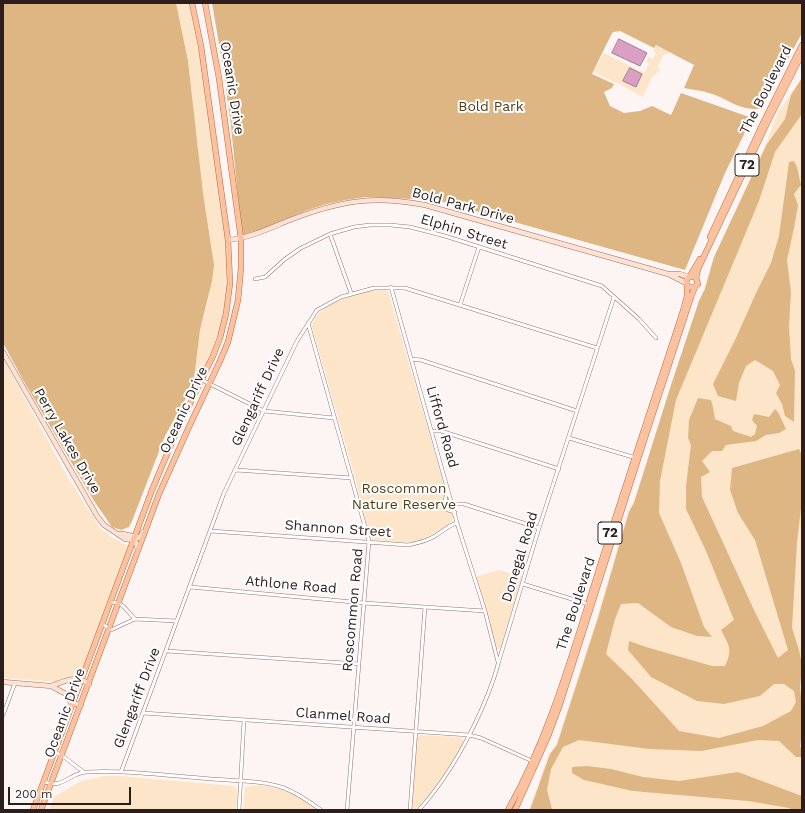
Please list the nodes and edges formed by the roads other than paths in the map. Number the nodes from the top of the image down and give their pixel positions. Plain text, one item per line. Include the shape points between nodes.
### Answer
1 (192, 3) edge
2 (205, 3) edge
3 (802, 45) edge
4 (802, 54) edge
5 (330, 234) junction
6 (241, 239) junction
7 (228, 240) junction
8 (479, 247) junction
9 (668, 274) junction
10 (689, 276) junction
11 (696, 278) junction
12 (255, 279) dead end
13 (686, 284) junction
14 (391, 287) junction
15 (695, 287) junction
16 (351, 293) junction
17 (614, 297) junction
18 (460, 305) junction
19 (308, 323) junction
20 (656, 338) dead end
21 (598, 348) junction
22 (3, 352) edge
23 (411, 359) junction
24 (202, 380) junction
25 (210, 384) junction
26 (264, 411) junction
27 (577, 411) junction
28 (334, 418) junction
29 (431, 431) junction
30 (569, 438) junction
31 (636, 458) junction
32 (559, 469) junction
33 (236, 470) junction
34 (352, 478) junction
35 (448, 489) junction
36 (453, 504) junction
37 (455, 512) junction
38 (457, 523) junction
39 (148, 524) junction
40 (539, 528) junction
41 (211, 531) junction
42 (134, 540) junction
43 (369, 541) junction
44 (138, 551) junction
45 (523, 584) junction
46 (190, 587) junction
47 (110, 603) junction
48 (118, 603) junction
49 (364, 603) junction
50 (590, 605) junction
51 (425, 607) junction
52 (485, 611) junction
53 (134, 619) junction
54 (177, 621) junction
55 (102, 624) junction
56 (109, 628) junction
57 (166, 651) junction
58 (359, 664) junction
59 (498, 664) junction
60 (82, 680) junction
61 (3, 682) edge
62 (14, 683) junction
63 (88, 684) junction
64 (51, 686) junction
65 (73, 704) junction
66 (81, 705) junction
67 (143, 713) junction
68 (3, 715) edge
69 (244, 720) junction
70 (354, 727) junction
71 (415, 732) junction
72 (470, 735) junction
73 (55, 752) junction
74 (62, 755) junction
75 (534, 762) junction
76 (84, 772) junction
77 (121, 772) junction
78 (44, 782) junction
79 (240, 782) junction
80 (51, 784) junction
81 (33, 810) edge
82 (41, 810) edge
83 (239, 810) edge
84 (321, 810) edge
85 (346, 810) edge
86 (410, 810) edge
87 (419, 810) edge
88 (508, 810) edge
89 (514, 810) edge

1 - 7 main road, Oceanic Drive
2 - 6 main road, Oceanic Drive via 219,78
3 - 10 main road, The Boulevard / 72 via 754,141 700,260
4 - 11 main road, The Boulevard / 72 via 767,123
5 - 8 street, Elphin Street via 362,226 395,225 417,228
5 - 12 street, Elphin Street via 301,248 265,277
5 - 16 street
6 - 7 street, Bold Park Drive
6 - 9 street, Bold Park Drive via 330,206 366,200 390,200 425,205
6 - 25 main road, Oceanic Drive via 241,268 236,311 228,342
7 - 24 main road, Oceanic Drive via 230,283 226,314 220,338
8 - 17 street, Elphin Street via 596,284
8 - 18 street
9 - 10 street, Bold Park Drive
9 - 13 street, Bold Park Drive
10 - 11 main road
10 - 13 main road, The Boulevard / 72
11 - 15 main road, The Boulevard / 72 via 698,282
13 - 15 main road via 691,288
13 - 31 main road, The Boulevard / 72 via 687,296 683,311
14 - 16 street, Glengariff Drive
14 - 18 street, Glengariff Drive via 406,288
14 - 23 street, Lifford Road
15 - 31 main road, The Boulevard / 72
16 - 19 street, Glengariff Drive via 317,310
17 - 20 street, Elphin Street
17 - 21 street, Donegal Road
18 - 21 street, Glengariff Drive
19 - 26 street, Glengariff Drive
19 - 28 street, Roscommon Road
21 - 27 street, Donegal Road
22 - 42 street, Perry Lakes Drive via 97,516 111,530 125,539
23 - 27 street via 421,360
23 - 29 street, Lifford Road
24 - 25 street
24 - 42 main road, Oceanic Drive via 166,455
25 - 26 street
25 - 39 main road, Oceanic Drive via 169,471
26 - 28 street
26 - 33 street, Glengariff Drive
27 - 30 street, Donegal Road
28 - 34 street, Roscommon Road
29 - 32 street via 441,431
29 - 35 street, Lifford Road
30 - 31 street
30 - 32 street, Donegal Road
31 - 50 main road, The Boulevard / 72
32 - 40 street, Donegal Road
33 - 34 street
33 - 41 street, Glengariff Drive via 224,493
34 - 43 street, Roscommon Road
35 - 36 street, Lifford Road
35 - 37 street via 446,508
36 - 37 street, Lifford Road
36 - 40 street via 464,504
37 - 38 street, Lifford Road
38 - 43 street, Shannon Street via 451,524 423,542 408,545
38 - 52 street, Lifford Road
39 - 42 street via 141,536
39 - 44 main road, Oceanic Drive
40 - 45 street, Donegal Road
41 - 43 street, Shannon Street
41 - 46 street, Glengariff Drive
42 - 44 street
42 - 47 main road, Oceanic Drive
43 - 49 street, Roscommon Road
44 - 48 main road, Oceanic Drive
45 - 50 street
45 - 59 street, Donegal Road
46 - 49 street, Athlone Road
46 - 54 street, Glengariff Drive
47 - 48 street
47 - 55 main road, Oceanic Drive
48 - 53 street via 123,605
48 - 56 main road, Oceanic Drive
49 - 51 street, Athlone Road
49 - 58 street, Roscommon Road
50 - 75 main road, The Boulevard / 72
51 - 52 street, Athlone Road
51 - 71 street
52 - 59 street, Lifford Road
53 - 54 street
53 - 56 street via 111,630
54 - 57 street, Glengariff Drive
55 - 56 street
55 - 60 main road, Oceanic Drive
56 - 63 main road, Oceanic Drive
57 - 58 street
57 - 67 street, Glengariff Drive
58 - 70 street, Roscommon Road
59 - 72 street, Donegal Road via 495,678
60 - 63 street
60 - 64 street via 72,679
60 - 65 main road, Oceanic Drive
61 - 62 street
62 - 64 street
62 - 68 street
63 - 66 main road, Oceanic Drive
64 - 65 street via 66,694
65 - 66 street
65 - 73 main road, Oceanic Drive
66 - 74 main road, Oceanic Drive
67 - 69 street, Clanmel Road
67 - 77 street, Glengariff Drive
69 - 70 street, Clanmel Road
69 - 79 street
70 - 71 street, Clanmel Road
70 - 85 street, Roscommon Road
71 - 72 street, Clanmel Road
71 - 86 street
72 - 75 street, Clanmel Road
72 - 87 street, Donegal Road via 447,776
73 - 74 street
73 - 78 main road, Oceanic Drive
74 - 76 street
74 - 80 main road, Oceanic Drive
75 - 88 main road, The Boulevard / 72
75 - 89 main road, The Boulevard / 72
76 - 77 street
76 - 80 street via 58,784
77 - 79 street
78 - 80 street
78 - 81 main road, Oceanic Drive
79 - 83 street
79 - 84 street via 284,788
80 - 82 main road, Oceanic Drive

